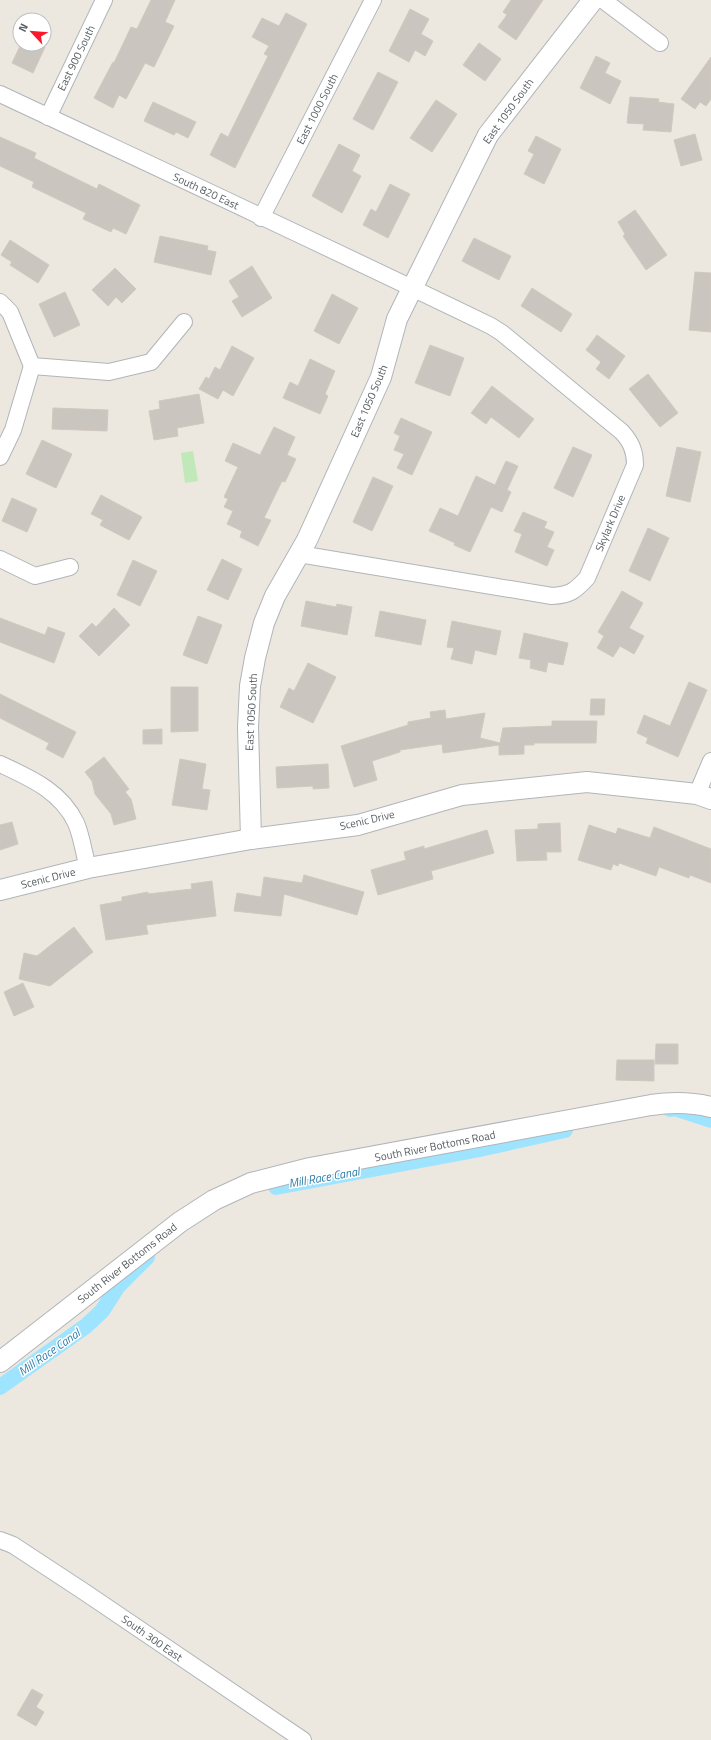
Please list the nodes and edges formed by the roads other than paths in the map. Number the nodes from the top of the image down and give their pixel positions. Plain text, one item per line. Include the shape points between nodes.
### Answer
1 (104, 0) edge
2 (373, 0) edge
3 (593, 0) edge
4 (603, 0) edge
5 (660, 43) dead end
6 (0, 94) edge
7 (48, 117) junction
8 (262, 218) junction
9 (412, 287) junction
10 (0, 302) edge
11 (184, 322) dead end
12 (32, 366) junction
13 (0, 457) edge
14 (299, 554) junction
15 (0, 559) edge
16 (70, 567) dead end
17 (711, 761) edge
18 (0, 764) edge
19 (704, 796) edge
20 (251, 839) junction
21 (88, 868) junction
22 (0, 890) edge
23 (711, 1107) edge
24 (0, 1362) edge
25 (0, 1540) edge
26 (303, 1740) edge

1 - 7 street, East 900 South
2 - 8 street, East 1000 South
3 - 9 street, East 1050 South via 488,135
4 - 5 street
6 - 7 street, South 820 East
7 - 8 street, South 820 East
8 - 9 street, South 820 East
9 - 14 street, East 1050 South via 397,319 381,377
9 - 14 street, Skylark Drive via 502,333 622,432 630,441 635,453 635,465 586,578 575,590 564,595 552,596
10 - 12 street via 10,312
11 - 12 street via 151,362 109,372
12 - 13 street via 13,430
14 - 20 street, East 1050 South via 275,596 264,622 250,686 248,727
15 - 16 street via 35,576
17 - 19 street
18 - 21 street via 45,786 63,803 76,823
19 - 20 street, Scenic Drive via 587,782 462,795 358,825
20 - 21 street, Scenic Drive
21 - 22 street, Scenic Drive
23 - 24 street, South River Bottoms Road via 668,1102 310,1168 251,1183 214,1200 180,1222
25 - 26 street, South 300 East via 13,1545 86,1593

